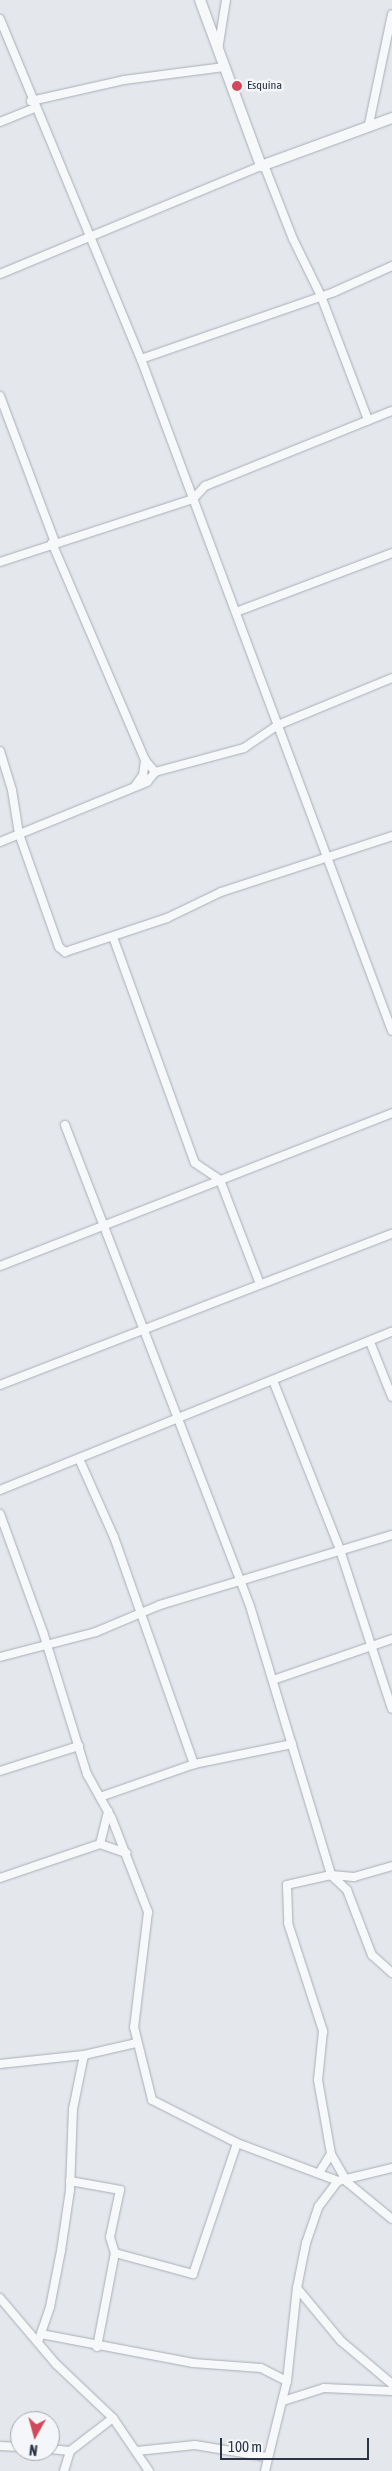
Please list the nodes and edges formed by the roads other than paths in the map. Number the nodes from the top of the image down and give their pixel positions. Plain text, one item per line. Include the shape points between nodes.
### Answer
1 (200, 0) edge
2 (226, 0) edge
3 (392, 14) edge
4 (0, 20) edge
5 (218, 50) junction
6 (224, 67) junction
7 (32, 104) junction
8 (392, 118) edge
9 (0, 122) edge
10 (369, 124) junction
11 (263, 165) junction
12 (92, 239) junction
13 (392, 266) edge
14 (0, 274) edge
15 (321, 296) junction
16 (141, 359) junction
17 (0, 396) edge
18 (392, 411) edge
19 (4, 420) edge
20 (368, 420) junction
21 (193, 499) junction
22 (53, 542) junction
23 (392, 553) edge
24 (0, 562) edge
25 (236, 612) junction
26 (392, 678) edge
27 (278, 726) junction
28 (0, 751) edge
29 (146, 760) junction
30 (155, 772) junction
31 (135, 786) junction
32 (19, 834) junction
33 (392, 836) edge
34 (0, 842) edge
35 (328, 858) junction
36 (113, 937) junction
37 (392, 1031) edge
38 (392, 1113) edge
39 (65, 1125) dead end
40 (220, 1180) junction
41 (103, 1225) junction
42 (392, 1234) edge
43 (0, 1266) edge
44 (260, 1284) junction
45 (145, 1328) junction
46 (392, 1332) edge
47 (370, 1342) junction
48 (274, 1383) junction
49 (0, 1385) edge
50 (392, 1397) edge
51 (178, 1419) junction
52 (80, 1461) junction
53 (0, 1490) edge
54 (0, 1514) edge
55 (392, 1535) edge
56 (340, 1550) junction
57 (239, 1581) junction
58 (142, 1614) junction
59 (392, 1639) edge
60 (46, 1644) junction
61 (373, 1644) junction
62 (0, 1657) edge
63 (273, 1680) junction
64 (392, 1709) edge
65 (292, 1744) junction
66 (78, 1746) junction
67 (194, 1764) junction
68 (0, 1771) edge
69 (100, 1797) junction
70 (108, 1811) junction
71 (100, 1844) junction
72 (126, 1853) junction
73 (392, 1866) edge
74 (331, 1875) junction
75 (0, 1878) edge
76 (392, 1974) edge
77 (136, 2043) junction
78 (84, 2055) junction
79 (0, 2064) edge
80 (237, 2143) junction
81 (331, 2154) junction
82 (392, 2168) edge
83 (319, 2173) junction
84 (342, 2180) junction
85 (70, 2181) junction
86 (392, 2219) edge
87 (115, 2253) junction
88 (297, 2288) junction
89 (1, 2302) edge
90 (40, 2338) junction
91 (97, 2347) junction
92 (287, 2381) junction
93 (392, 2384) edge
94 (392, 2391) edge
95 (283, 2401) junction
96 (113, 2418) junction
97 (60, 2450) edge
98 (70, 2451) junction
99 (138, 2451) junction
100 (267, 2457) junction
101 (64, 2471) edge
102 (148, 2471) edge
103 (264, 2471) edge

1 - 5 street
2 - 5 street
3 - 10 street
4 - 7 street
5 - 6 street
6 - 7 street via 124,80
6 - 11 street
7 - 9 street
7 - 12 street
8 - 10 street
10 - 11 street
11 - 12 street
11 - 15 street via 293,239
12 - 14 street
12 - 16 street
13 - 15 street
15 - 16 street
15 - 20 street
16 - 21 street
17 - 19 street
18 - 20 street
19 - 22 street
20 - 21 street via 206,486
21 - 22 street
21 - 25 street
22 - 24 street
22 - 29 street
23 - 25 street
25 - 27 street
26 - 27 street
27 - 30 street via 244,748
27 - 35 street
28 - 32 street via 12,790
29 - 30 street
29 - 31 street via 143,775
30 - 31 street via 147,782
31 - 32 street
32 - 34 street
32 - 36 street via 59,947 71,952
33 - 35 street
35 - 36 street via 221,892
35 - 37 street
36 - 40 street via 195,1163
38 - 40 street
39 - 41 street
40 - 41 street
40 - 44 street
41 - 43 street
41 - 45 street
42 - 44 street
44 - 45 street
45 - 49 street
45 - 51 street
46 - 47 street
47 - 48 street
47 - 50 street
48 - 51 street
48 - 56 street
51 - 52 street
51 - 57 street
52 - 53 street
52 - 58 street
54 - 60 street
55 - 56 street
56 - 57 street
56 - 61 street
57 - 58 street
57 - 63 street
58 - 60 street via 96,1632
58 - 67 street
59 - 61 street
60 - 62 street
60 - 66 street
61 - 63 street
61 - 64 street
63 - 65 street
65 - 67 street
65 - 74 street
66 - 68 street
66 - 69 street
67 - 69 street
69 - 70 street
70 - 71 street
70 - 72 street
71 - 72 street
71 - 75 street
72 - 77 street via 148,1912 134,2016
73 - 74 street via 354,1877
74 - 76 street via 347,1890 372,1954
74 - 81 street via 287,1885 285,1894 288,1923 323,2031 318,2080
77 - 78 street
77 - 80 street via 148,2091 157,2106
78 - 79 street
78 - 85 street via 73,2109
80 - 83 street
80 - 87 street via 193,2274
81 - 83 street
81 - 84 street
82 - 84 street
83 - 84 street
84 - 86 street
84 - 88 street via 319,2206
85 - 87 street via 120,2190 110,2237
85 - 90 street via 61,2251
87 - 91 street
88 - 92 street
88 - 93 street via 341,2341
89 - 90 street
90 - 91 street
90 - 96 street via 56,2364
91 - 92 street via 193,2363 261,2368
92 - 95 street
94 - 95 street via 324,2388
95 - 100 street
96 - 98 street
96 - 99 street
97 - 98 street
98 - 101 street
99 - 100 street via 195,2445
99 - 102 street
100 - 103 street

